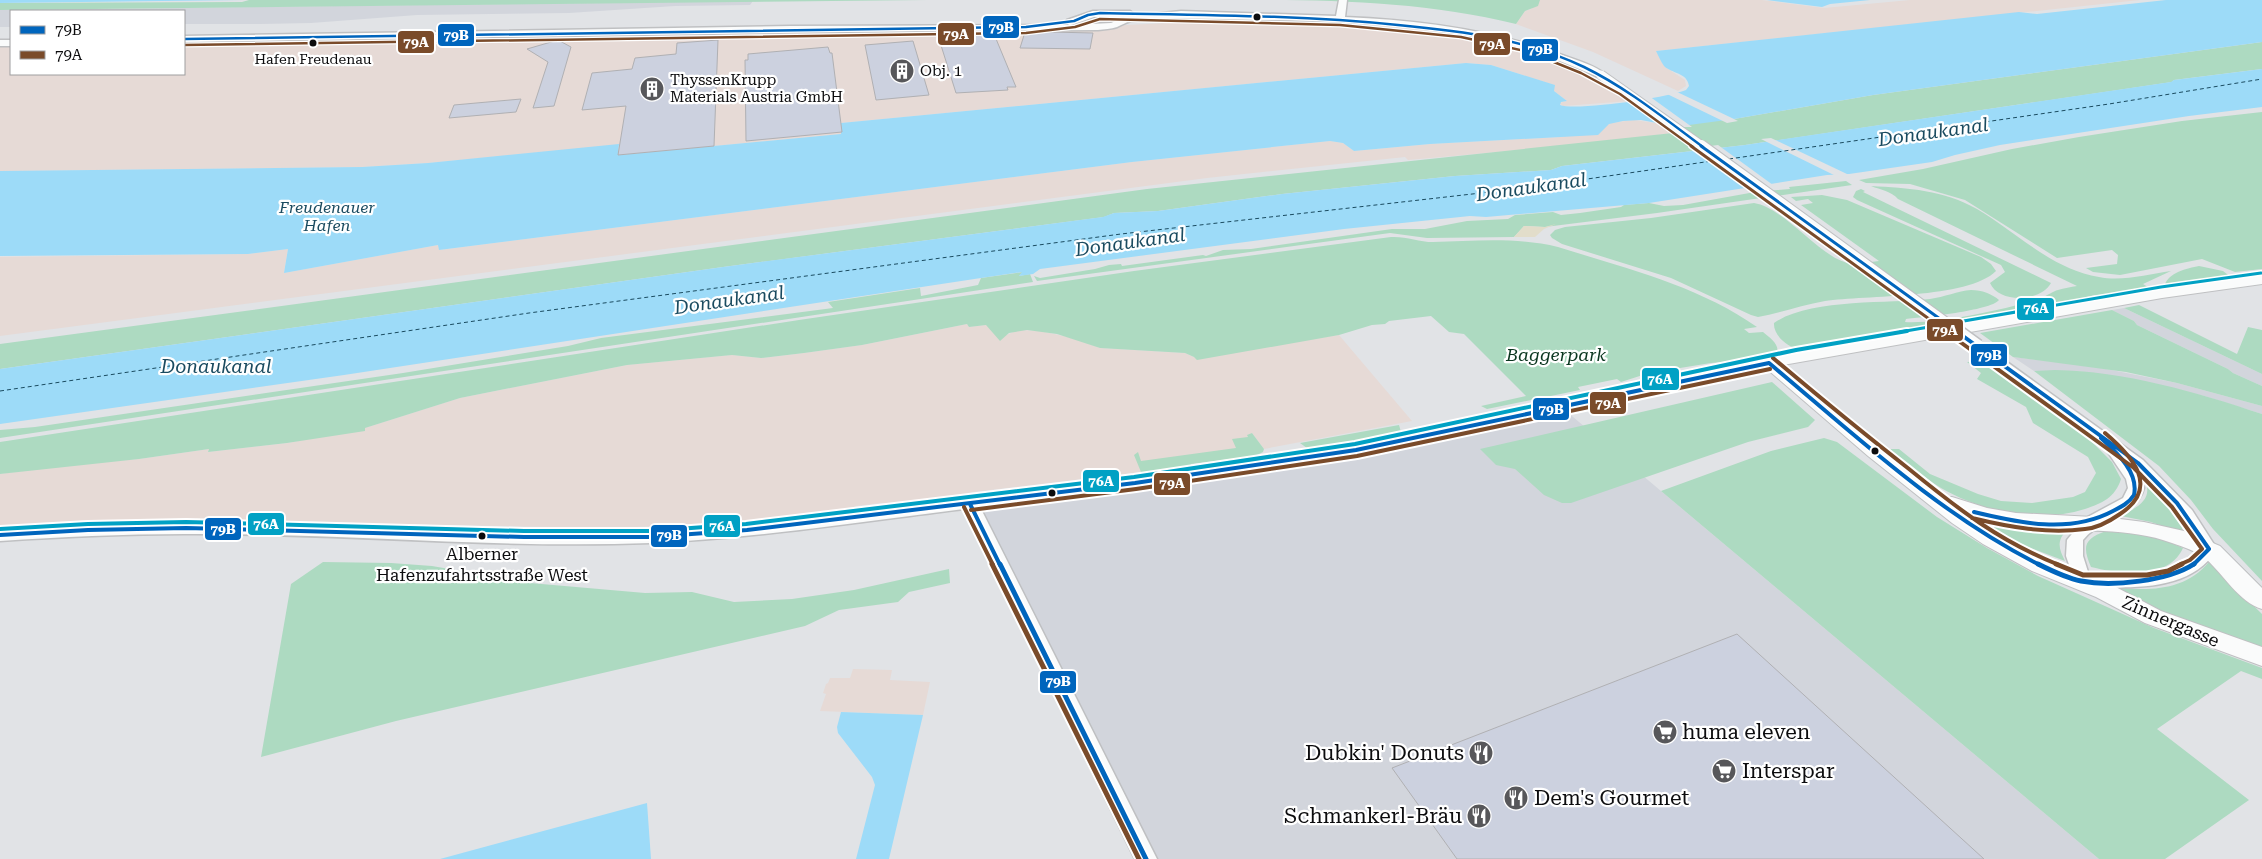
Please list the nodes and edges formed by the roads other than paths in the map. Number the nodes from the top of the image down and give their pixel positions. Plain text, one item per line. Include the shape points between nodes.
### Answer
1 (1343, 0) edge
2 (1110, 14) junction
3 (1190, 15) junction
4 (1083, 18) junction
5 (1340, 19) junction
6 (1118, 21) junction
7 (1090, 26) junction
8 (1026, 27) junction
9 (185, 38) edge
10 (2262, 279) edge
11 (1769, 363) junction
12 (2110, 444) junction
13 (1933, 496) junction
14 (970, 504) junction
15 (2089, 523) junction
16 (0, 535) edge
17 (2209, 549) junction
18 (2082, 581) junction
19 (2262, 601) edge
20 (2262, 657) edge
21 (1146, 859) edge

1 - 5 street
2 - 3 street
2 - 4 street
2 - 6 street
3 - 5 street
3 - 6 street
4 - 7 street via 1082,22
4 - 8 street
5 - 12 street, bridge via 1434,27 1493,37 1546,51 1601,75
6 - 7 street via 1108,26
7 - 8 street
8 - 9 street
10 - 11 main road
11 - 13 main road, Zinnergasse
11 - 14 street via 1356,450
12 - 15 street, Zinnergasse via 2134,480 2136,489 2132,499
12 - 17 street, Zinnergasse via 2138,463 2162,486 2196,525
13 - 15 main road, Zinnergasse via 1966,510 1997,518 2027,523
13 - 18 main road, Zinnergasse via 1991,538 2040,565
14 - 16 street via 748,530 650,537 186,528
14 - 21 street
15 - 17 main road, Zinnergasse via 2148,529
15 - 18 street, Zinnergasse via 2075,540 2074,554
17 - 18 street, Zinnergasse via 2202,559 2170,577 2148,581
17 - 19 main road, Zinnergasse
18 - 20 main road, Zinnergasse via 2153,617

